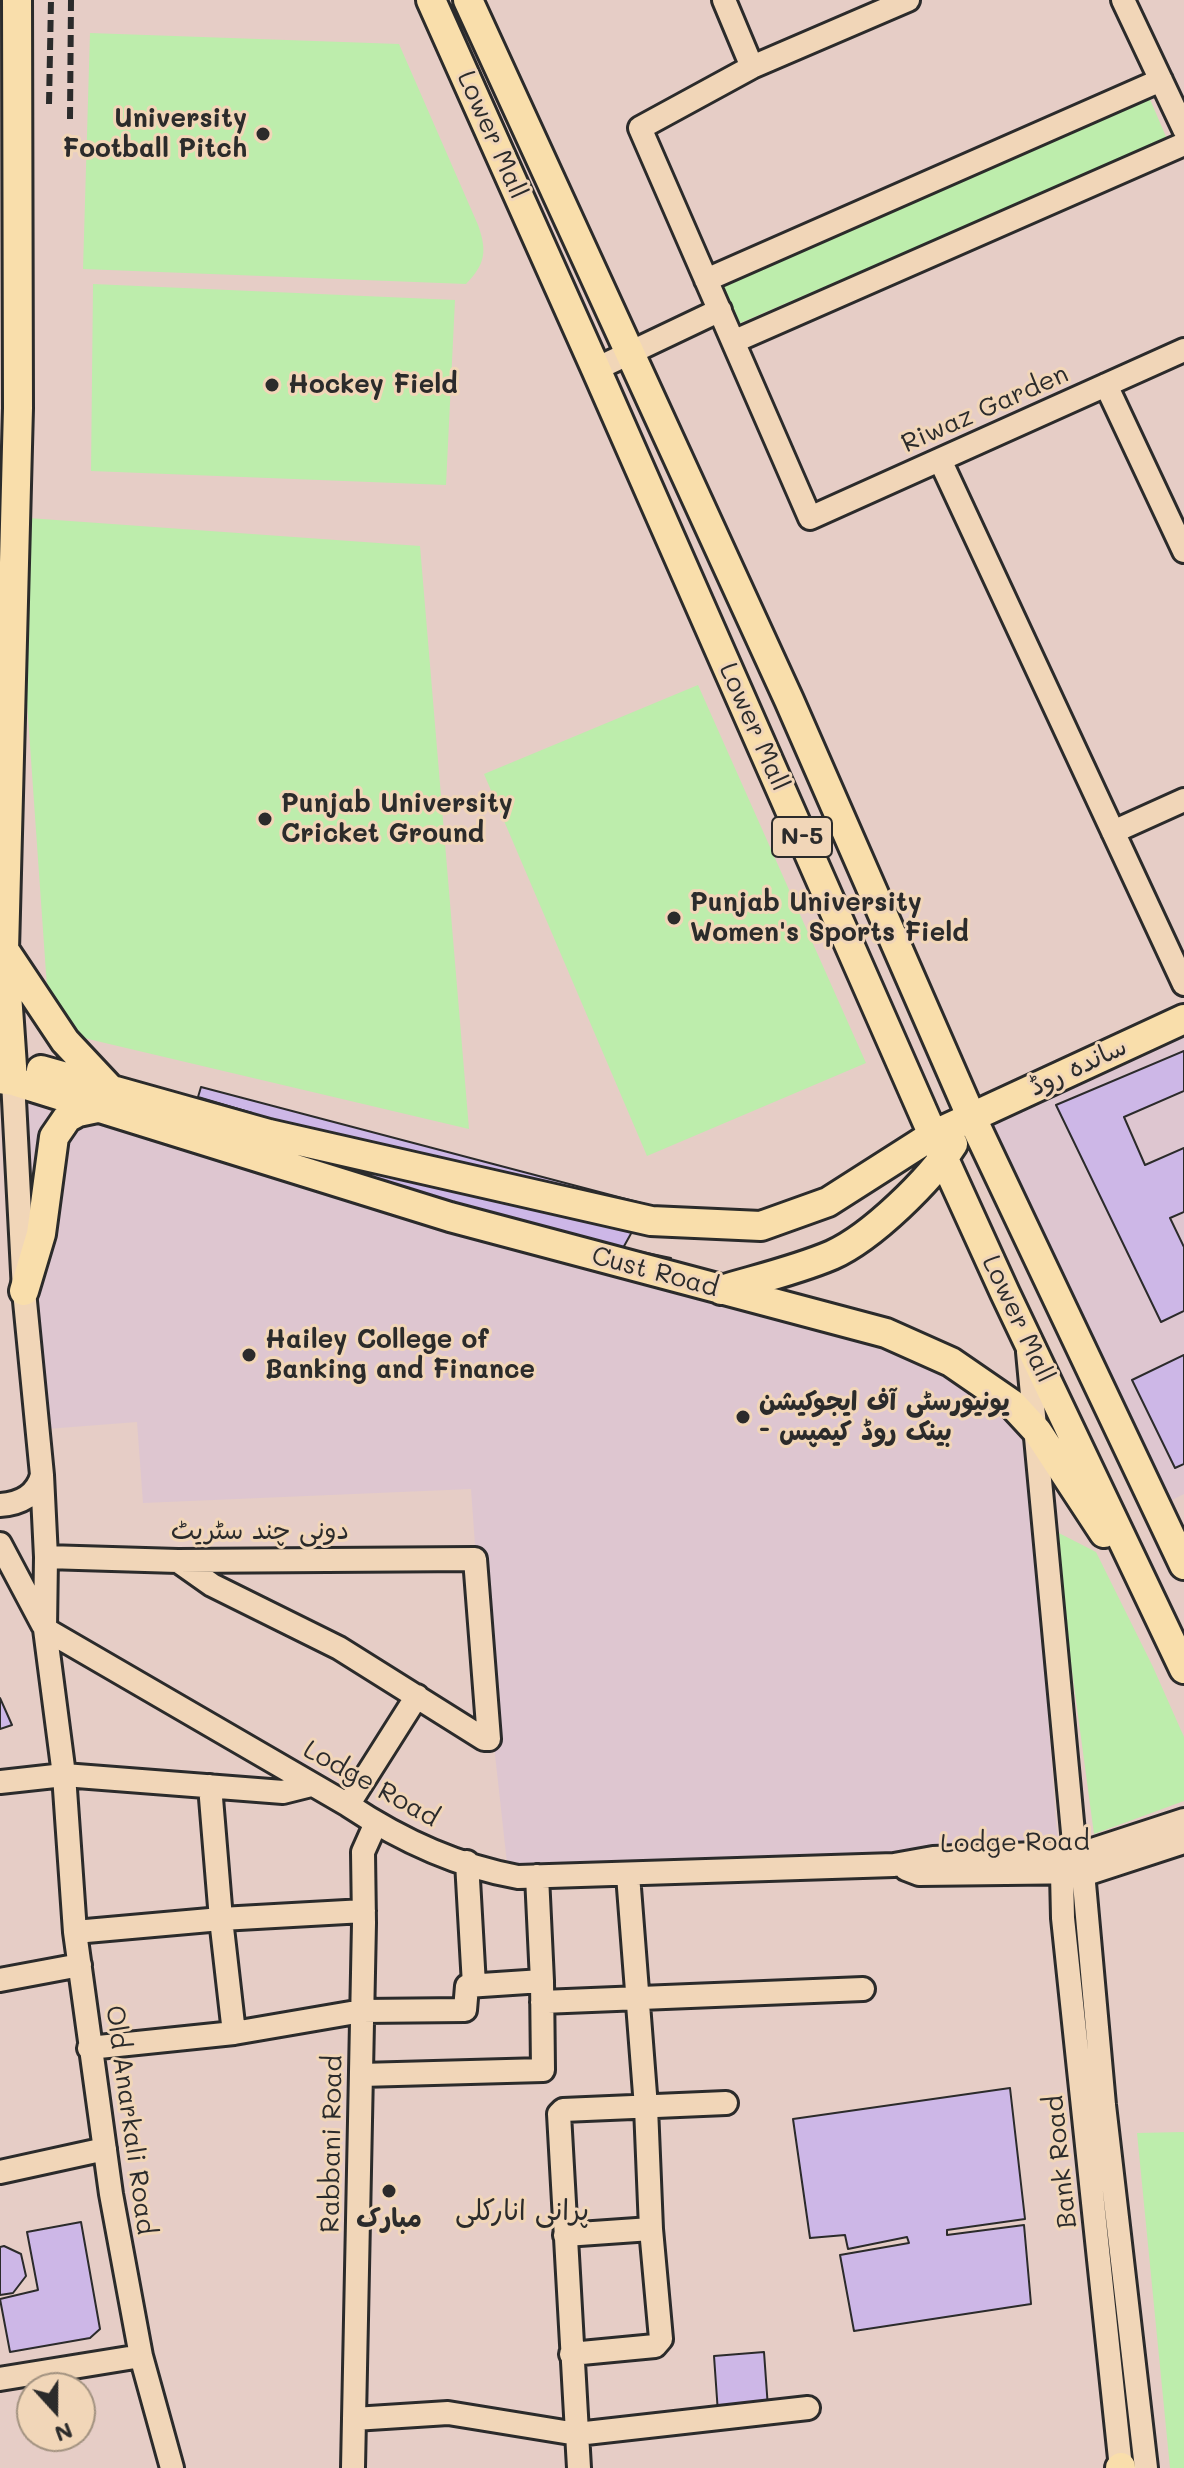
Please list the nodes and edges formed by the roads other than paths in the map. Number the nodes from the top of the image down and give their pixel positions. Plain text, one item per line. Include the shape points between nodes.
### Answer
1 (17, 0) edge
2 (431, 0) edge
3 (468, 0) edge
4 (724, 0) edge
5 (908, 0) edge
6 (1123, 0) edge
7 (752, 67) junction
8 (1161, 80) junction
9 (1184, 129) edge
10 (1184, 144) edge
11 (706, 280) junction
12 (720, 310) junction
13 (735, 341) junction
14 (1184, 350) edge
15 (631, 352) junction
16 (596, 369) junction
17 (1106, 385) junction
18 (940, 460) junction
19 (1184, 551) edge
20 (1184, 800) edge
21 (1113, 832) junction
22 (4, 950) junction
23 (1184, 984) edge
24 (1184, 1019) edge
25 (6, 1071) edge
26 (105, 1100) junction
27 (971, 1116) junction
28 (0, 1136) edge
29 (938, 1147) junction
30 (18, 1151) junction
31 (721, 1290) junction
32 (24, 1291) junction
33 (1027, 1337) junction
34 (1037, 1431) junction
35 (42, 1475) junction
36 (0, 1505) edge
37 (0, 1544) edge
38 (46, 1557) junction
39 (178, 1561) junction
40 (1184, 1565) edge
41 (45, 1629) junction
42 (1180, 1662) edge
43 (417, 1696) junction
44 (64, 1775) junction
45 (0, 1782) edge
46 (311, 1785) junction
47 (210, 1786) junction
48 (348, 1805) junction
49 (1184, 1820) edge
50 (376, 1823) junction
51 (1184, 1842) edge
52 (467, 1862) junction
53 (1073, 1866) junction
54 (628, 1875) junction
55 (537, 1876) junction
56 (364, 1911) junction
57 (221, 1919) junction
58 (75, 1932) junction
59 (80, 1965) junction
60 (0, 1980) edge
61 (474, 1985) junction
62 (863, 1989) dead end
63 (542, 1992) junction
64 (638, 2000) junction
65 (362, 2011) junction
66 (234, 2033) junction
67 (89, 2048) junction
68 (361, 2075) junction
69 (726, 2103) dead end
70 (646, 2107) junction
71 (105, 2149) junction
72 (0, 2172) edge
73 (651, 2229) junction
74 (565, 2235) junction
75 (571, 2354) junction
76 (141, 2356) junction
77 (0, 2379) edge
78 (808, 2408) dead end
79 (354, 2419) junction
80 (577, 2434) junction
81 (172, 2468) edge
82 (353, 2468) edge
83 (579, 2468) edge
84 (1121, 2468) edge
85 (1146, 2468) edge

1 - 22 main road via 18,408
2 - 16 main road, Lower Mall / N-5
3 - 15 main road, Lower Mall / N-5
4 - 7 street
5 - 7 street
6 - 8 street
7 - 11 street via 640,128
8 - 9 street
8 - 11 street
10 - 13 street
11 - 12 street
12 - 13 street
12 - 15 street
13 - 18 street, Riwaz Garden via 810,518
14 - 17 street, Riwaz Garden
15 - 16 street
15 - 27 main road, Lower Mall / N-5
16 - 29 main road, Lower Mall / N-5
17 - 18 street, Riwaz Garden
17 - 19 street
18 - 21 street
20 - 21 street
21 - 23 street
22 - 25 main road
22 - 26 main road
24 - 27 main road, ساندہ روڈ
25 - 26 main road, Cust Road
25 - 30 street
26 - 29 main road, Cust Road via 651,1221 761,1226 828,1202
26 - 31 main road, Cust Road via 450,1217
26 - 32 main road via 67,1118 54,1137 41,1234
27 - 29 main road
27 - 40 main road, Lower Mall / N-5
28 - 30 street
29 - 31 main road via 870,1230 834,1254
29 - 33 main road, Lower Mall / N-5
30 - 32 street
31 - 34 main road, Cust Road via 886,1333 951,1362 1012,1404
32 - 35 street
33 - 34 street, Bank Road
33 - 42 main road, Lower Mall / N-5
34 - 42 main road, Cust Road
34 - 53 street, Bank Road
35 - 36 street via 32,1494
35 - 38 street
37 - 41 street
38 - 39 street, دونی چند سٹریٹ
38 - 41 street
39 - 43 street via 212,1585 339,1648
39 - 43 street, دونی چند سٹریٹ via 475,1559 489,1739
41 - 44 street, Old Anarkali Road
41 - 46 street, Lodge Road
43 - 48 street
44 - 45 street
44 - 47 street
44 - 58 street, Old Anarkali Road
46 - 47 street via 283,1792
46 - 48 street, Lodge Road
47 - 57 street
48 - 50 street, Lodge Road
49 - 53 street via 1099,1849
50 - 52 street, Lodge Road
50 - 56 street, Rabbani Road via 363,1852
51 - 53 street, Lodge Road via 1102,1869
52 - 55 street, Lodge Road via 495,1873
52 - 61 street
53 - 54 street, Lodge Road via 919,1874 894,1865
53 - 84 street, Bank Road via 1063,1918
53 - 85 street, Bank Road
54 - 55 street, Lodge Road
54 - 64 street
55 - 63 street
56 - 57 street
56 - 65 street, Rabbani Road
57 - 58 street
57 - 66 street
58 - 59 street, Old Anarkali Road
59 - 60 street
59 - 67 street, Old Anarkali Road
61 - 63 street
61 - 65 street via 465,1987 465,2010
62 - 64 street
63 - 64 street
63 - 68 street via 543,2070
64 - 70 street
65 - 66 street
65 - 68 street, Rabbani Road
66 - 67 street
67 - 71 street, Old Anarkali Road
68 - 79 street, Rabbani Road
69 - 70 street
70 - 73 street
70 - 74 street via 559,2114
71 - 72 street
71 - 76 street, Old Anarkali Road
73 - 74 street
73 - 75 street via 660,2343
74 - 75 street
75 - 80 street
76 - 77 street
76 - 81 street, Old Anarkali Road
78 - 80 street
79 - 80 street via 448,2413
79 - 82 street, Rabbani Road
80 - 83 street

